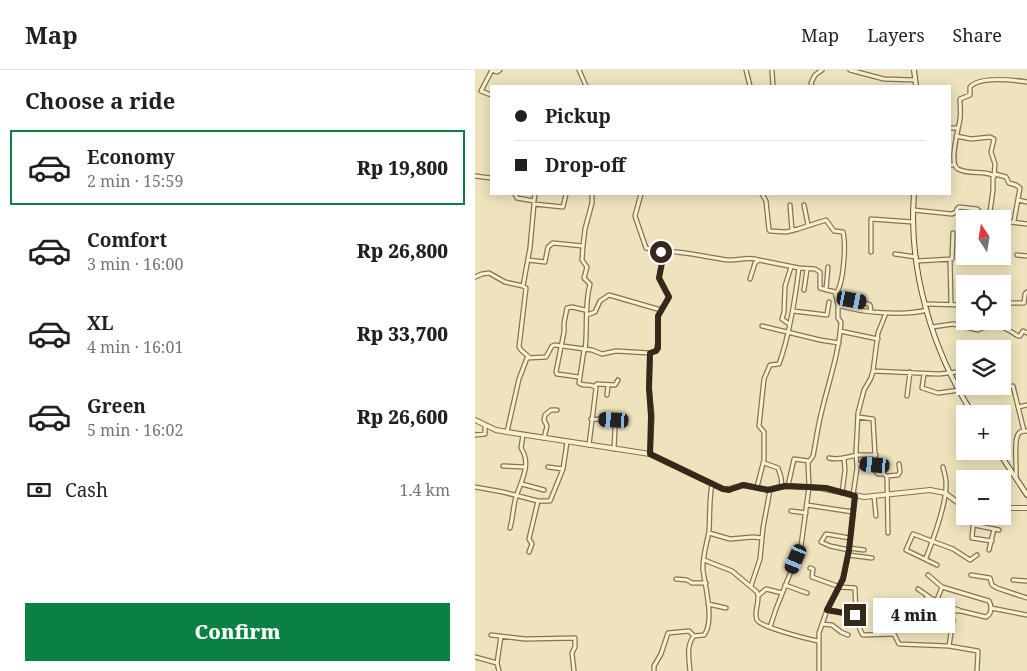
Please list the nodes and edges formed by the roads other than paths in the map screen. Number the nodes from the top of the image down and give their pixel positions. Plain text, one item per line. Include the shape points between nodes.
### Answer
1 (492, 70) edge
2 (500, 70) edge
3 (579, 70) edge
4 (748, 70) edge
5 (772, 70) edge
6 (822, 70) edge
7 (850, 70) edge
8 (914, 70) edge
9 (863, 72) edge
10 (915, 80) junction
11 (1027, 82) edge
12 (586, 85) edge
13 (750, 85) edge
14 (773, 85) edge
15 (812, 85) edge
16 (916, 85) edge
17 (490, 95) edge
18 (951, 128) edge
19 (958, 128) junction
20 (956, 136) junction
21 (951, 142) edge
22 (955, 142) junction
23 (952, 157) edge
24 (951, 165) edge
25 (955, 165) junction
26 (475, 176) edge
27 (994, 176) junction
28 (490, 178) edge
29 (516, 195) edge
30 (535, 195) edge
31 (566, 195) edge
32 (592, 195) edge
33 (641, 195) edge
34 (763, 195) edge
35 (915, 195) edge
36 (1018, 200) junction
37 (534, 202) junction
38 (1027, 202) edge
39 (790, 205) dead end
40 (804, 205) dead end
41 (913, 210) junction
42 (956, 210) edge
43 (979, 210) edge
44 (990, 210) edge
45 (956, 212) edge
46 (1011, 221) edge
47 (1014, 221) junction
48 (913, 222) junction
49 (1027, 224) edge
50 (808, 225) junction
51 (793, 230) junction
52 (953, 234) dead end
53 (583, 246) junction
54 (661, 252) junction
55 (871, 252) dead end
56 (895, 254) dead end
57 (1017, 255) dead end
58 (1027, 256) edge
59 (917, 259) junction
60 (950, 259) junction
61 (528, 260) junction
62 (759, 260) junction
63 (791, 267) junction
64 (828, 267) dead end
65 (799, 268) junction
66 (807, 269) junction
67 (475, 277) edge
68 (750, 279) dead end
69 (523, 286) junction
70 (804, 290) dead end
71 (826, 290) junction
72 (1027, 292) edge
73 (836, 293) junction
74 (852, 300) dead end
75 (829, 302) dead end
76 (1011, 303) edge
77 (925, 304) junction
78 (951, 304) junction
79 (956, 304) edge
80 (838, 306) junction
81 (585, 310) junction
82 (661, 310) junction
83 (793, 310) junction
84 (927, 310) junction
85 (871, 311) junction
86 (886, 313) junction
87 (587, 315) junction
88 (789, 324) junction
89 (762, 326) dead end
90 (956, 326) edge
91 (931, 328) junction
92 (840, 330) junction
93 (1010, 330) edge
94 (787, 333) junction
95 (1027, 333) edge
96 (878, 339) junction
97 (839, 343) junction
98 (560, 345) junction
99 (585, 350) junction
100 (650, 353) junction
101 (530, 357) junction
102 (873, 371) junction
103 (910, 372) junction
104 (952, 373) junction
105 (956, 373) edge
106 (924, 374) junction
107 (579, 378) junction
108 (618, 380) dead end
109 (956, 382) edge
110 (608, 385) junction
111 (595, 386) junction
112 (1011, 386) edge
113 (956, 391) edge
114 (607, 395) dead end
115 (907, 396) dead end
116 (1027, 405) edge
117 (1018, 407) junction
118 (557, 410) dead end
119 (857, 417) junction
120 (591, 419) junction
121 (475, 420) edge
122 (485, 425) junction
123 (1026, 431) edge
124 (507, 432) junction
125 (475, 434) edge
126 (523, 435) junction
127 (544, 438) junction
128 (567, 442) junction
129 (589, 445) junction
130 (614, 449) junction
131 (650, 454) junction
132 (856, 455) junction
133 (876, 455) junction
134 (829, 458) dead end
135 (844, 459) junction
136 (1004, 460) edge
137 (809, 461) junction
138 (763, 463) junction
139 (857, 464) junction
140 (899, 464) dead end
141 (875, 465) junction
142 (503, 466) dead end
143 (525, 466) junction
144 (548, 467) dead end
145 (943, 467) dead end
146 (563, 469) junction
147 (887, 476) junction
148 (1015, 478) junction
149 (522, 484) junction
150 (712, 484) junction
151 (788, 486) junction
152 (475, 487) edge
153 (757, 487) junction
154 (782, 487) junction
155 (809, 487) junction
156 (544, 490) dead end
157 (770, 490) junction
158 (842, 492) junction
159 (945, 493) junction
160 (1026, 493) edge
161 (886, 494) junction
162 (854, 495) junction
163 (516, 496) junction
164 (875, 496) junction
165 (956, 501) edge
166 (538, 502) junction
167 (807, 506) junction
168 (1011, 508) edge
169 (1027, 508) edge
170 (791, 510) dead end
171 (853, 512) junction
172 (806, 513) junction
173 (876, 516) dead end
174 (974, 525) edge
175 (978, 525) edge
176 (510, 528) dead end
177 (994, 529) junction
178 (999, 530) dead end
179 (709, 532) junction
180 (888, 533) dead end
181 (762, 538) junction
182 (850, 538) junction
183 (933, 541) junction
184 (992, 542) junction
185 (849, 549) junction
186 (864, 550) dead end
187 (989, 550) dead end
188 (529, 552) dead end
189 (848, 555) junction
190 (977, 555) dead end
191 (872, 558) dead end
192 (926, 558) junction
193 (704, 560) junction
194 (937, 565) dead end
195 (810, 568) dead end
196 (929, 575) dead end
197 (971, 575) dead end
198 (676, 579) dead end
199 (1013, 580) dead end
200 (1027, 581) edge
201 (706, 583) junction
202 (785, 585) junction
203 (751, 586) junction
204 (840, 587) junction
205 (942, 588) junction
206 (918, 589) dead end
207 (782, 593) junction
208 (807, 593) dead end
209 (759, 595) junction
210 (927, 596) junction
211 (1027, 598) edge
212 (936, 602) junction
213 (709, 604) junction
214 (726, 608) dead end
215 (991, 608) junction
216 (827, 610) junction
217 (961, 611) junction
218 (1027, 615) edge
219 (856, 617) junction
220 (953, 620) dead end
221 (822, 624) junction
222 (771, 627) junction
223 (491, 635) dead end
224 (848, 635) dead end
225 (502, 636) junction
226 (694, 636) junction
227 (818, 641) junction
228 (949, 646) junction
229 (475, 657) edge
230 (497, 663) junction
231 (499, 671) edge
232 (573, 671) edge
233 (654, 671) edge
234 (690, 671) edge
235 (819, 671) edge
236 (977, 671) edge

1 - 2 street
1 - 17 street via 481,91
3 - 12 street
4 - 13 street
5 - 14 street
6 - 15 street via 813,78
7 - 9 street
8 - 10 street
9 - 10 street via 884,79
10 - 16 street
11 - 19 street via 997,79 972,84 969,96 960,99
18 - 19 street
19 - 20 street
20 - 22 street
20 - 27 street via 994,139 991,152
21 - 22 street
22 - 23 street
23 - 25 street
24 - 25 street
25 - 27 street via 959,170
26 - 28 street
27 - 36 street via 1006,177 1009,184 1019,186
27 - 44 street
29 - 37 street
30 - 37 street
31 - 37 street via 563,207
32 - 53 street
33 - 54 street via 635,216 644,244 648,249
34 - 51 street via 769,230
35 - 41 street
36 - 38 street
36 - 47 street
37 - 61 street
39 - 51 street
40 - 50 street
41 - 45 street
41 - 48 street
42 - 43 street via 959,207
46 - 47 street
47 - 49 street
48 - 55 street via 871,219
48 - 59 street
50 - 51 street
50 - 73 street via 826,220 832,230 843,233 840,288
52 - 60 street
53 - 61 street via 553,243 548,247 545,262
53 - 81 street via 582,260 587,267 584,278 590,284
54 - 62 street
54 - 82 street via 659,278 669,297
56 - 59 street
57 - 58 street
59 - 60 street
59 - 77 street
60 - 78 street
61 - 69 street
62 - 63 street
62 - 68 street
63 - 65 street
63 - 88 street via 785,286 782,319
64 - 71 street
65 - 66 street
65 - 83 street
66 - 70 street
66 - 71 street via 819,271 820,288
67 - 69 street via 489,274
69 - 101 street via 526,290 519,347
71 - 73 street
72 - 76 street via 1024,303
73 - 80 street
74 - 85 street via 870,305
75 - 83 street via 827,315
77 - 78 street
77 - 84 street
78 - 79 street
80 - 85 street
80 - 92 street
81 - 87 street
81 - 98 street via 567,307
82 - 87 street via 613,295 606,296 595,312
82 - 100 street via 658,316 658,348
83 - 88 street
84 - 86 street
84 - 91 street
85 - 86 street
86 - 96 street
87 - 99 street
88 - 94 street
89 - 94 street
90 - 91 street
91 - 104 street
92 - 96 street
92 - 97 street
93 - 95 street via 1018,336 1023,331
94 - 97 street
94 - 138 street via 779,364 770,365 764,379 759,426 764,432
96 - 102 street
97 - 137 street via 813,456
98 - 99 street
98 - 101 street via 552,346 546,357
98 - 107 street via 556,372
99 - 100 street via 605,354 614,351
99 - 107 street
100 - 131 street
101 - 124 street via 526,359 519,379
102 - 103 street
102 - 119 street via 863,390
103 - 106 street
103 - 115 street
104 - 105 street
104 - 106 street
104 - 109 street
106 - 113 street via 922,388 938,394
107 - 111 street via 580,384
108 - 110 street via 615,385
110 - 111 street
110 - 114 street
111 - 120 street
112 - 117 street
116 - 117 street
117 - 123 street
118 - 127 street via 545,414
119 - 132 street
119 - 133 street via 873,418
120 - 129 street
120 - 130 street via 614,420
121 - 122 street
122 - 124 street
122 - 125 street via 485,434
123 - 148 street via 1019,433 1016,444
124 - 126 street
126 - 127 street
126 - 143 street via 521,448 525,453
127 - 128 street
128 - 129 street
128 - 146 street
129 - 130 street
130 - 131 street
131 - 150 street
132 - 133 street
132 - 135 street
132 - 139 street
133 - 141 street
134 - 135 street
135 - 158 street
136 - 148 street
137 - 151 street via 794,459
137 - 155 street
138 - 153 street
138 - 154 street via 778,468
139 - 141 street
139 - 162 street
140 - 147 street via 898,475
141 - 147 street via 877,474
142 - 143 street
143 - 149 street
144 - 146 street
145 - 159 street via 947,484
146 - 166 street via 551,500
147 - 161 street
148 - 160 street
149 - 156 street
149 - 163 street
150 - 153 street via 727,490 743,485
150 - 179 street
151 - 154 street
151 - 155 street
152 - 163 street
153 - 157 street
154 - 157 street
155 - 158 street
155 - 167 street
157 - 181 street
158 - 162 street
159 - 161 street via 930,490
159 - 165 street
159 - 183 street
161 - 164 street
161 - 180 street
162 - 164 street
162 - 171 street
163 - 166 street
163 - 176 street
164 - 173 street
166 - 188 street
167 - 171 street
167 - 172 street
168 - 169 street
170 - 172 street
171 - 182 street
172 - 202 street via 801,546
174 - 184 street via 972,538
175 - 177 street
177 - 178 street
177 - 184 street
179 - 181 street via 730,539
179 - 193 street
181 - 203 street via 760,560
182 - 185 street
182 - 185 street via 826,534 821,542
183 - 190 street via 970,560
183 - 192 street
183 - 192 street via 913,534 906,549
184 - 187 street
185 - 186 street
185 - 189 street
189 - 191 street
189 - 204 street
192 - 194 street
193 - 201 street
193 - 203 street via 731,571
195 - 204 street via 813,569 812,577
196 - 205 street
197 - 211 street via 990,578 997,588
198 - 201 street
199 - 200 street
201 - 213 street
202 - 207 street
202 - 208 street
203 - 209 street
204 - 216 street
204 - 219 street via 855,588
205 - 212 street
205 - 215 street via 989,601
206 - 210 street
207 - 209 street via 767,589
207 - 222 street
209 - 222 street via 756,618
210 - 212 street
210 - 217 street via 925,610
212 - 217 street
213 - 214 street
213 - 226 street via 707,633
215 - 217 street via 986,617
215 - 218 street
216 - 219 street
216 - 221 street
219 - 228 street via 863,635 893,634 899,644
220 - 228 street
221 - 224 street via 832,625
221 - 227 street
222 - 227 street
223 - 225 street
225 - 230 street
225 - 232 street via 525,640 575,638
226 - 233 street via 689,631 668,633
226 - 234 street via 689,644
227 - 235 street
228 - 236 street via 978,651
229 - 230 street
230 - 231 street

